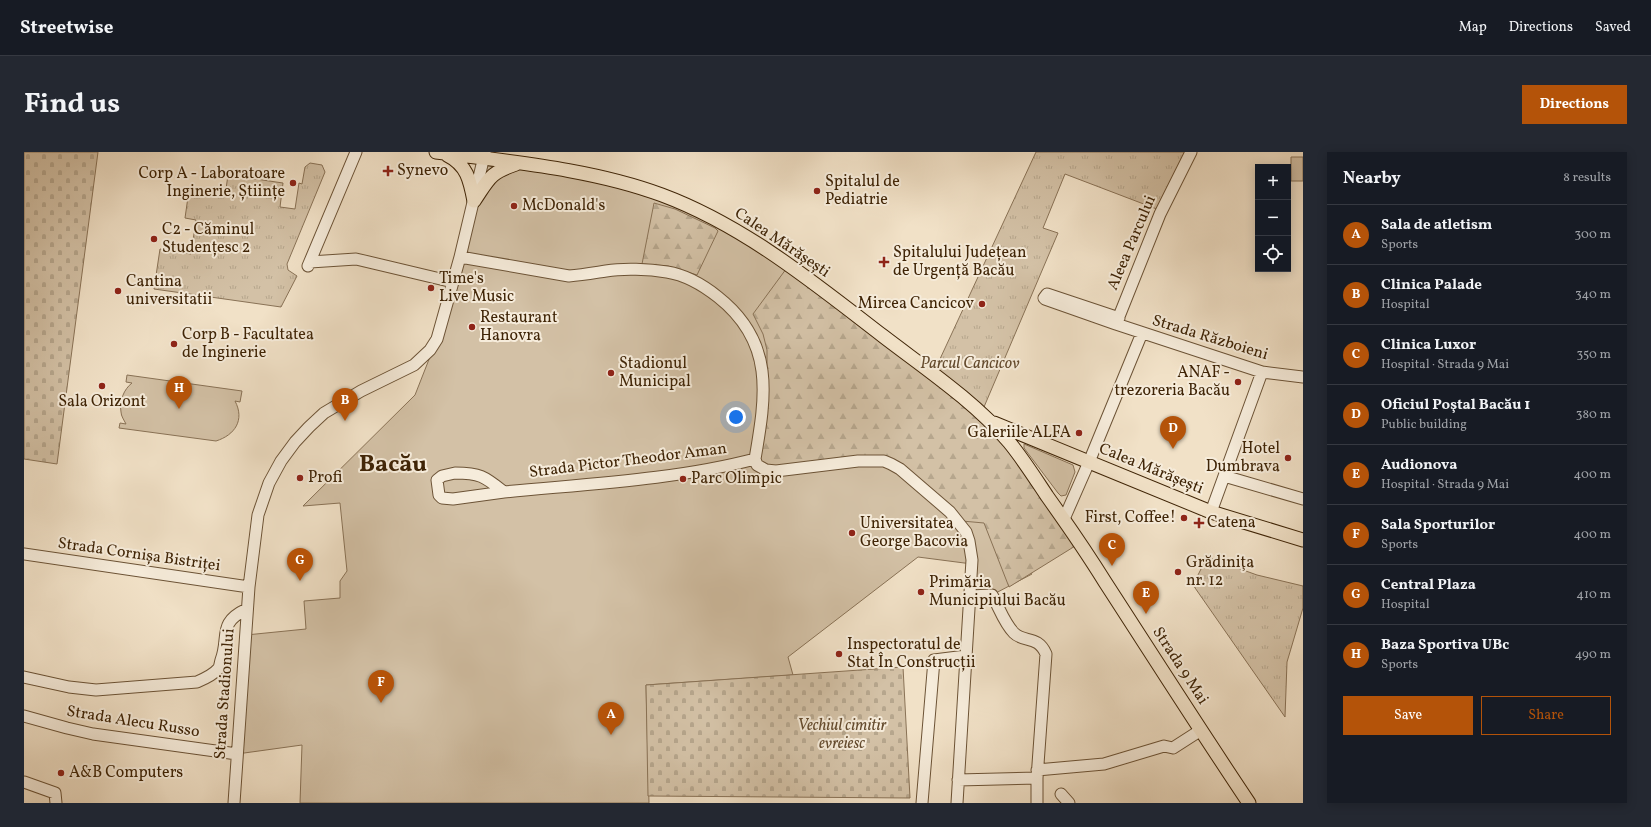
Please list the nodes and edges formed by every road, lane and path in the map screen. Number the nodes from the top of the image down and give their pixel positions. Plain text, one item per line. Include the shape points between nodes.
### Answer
1 (356, 152) edge
2 (442, 152) edge
3 (506, 152) edge
4 (1191, 152) edge
5 (484, 155) edge
6 (519, 163) junction
7 (474, 201) junction
8 (460, 257) junction
9 (453, 282) junction
10 (1118, 321) junction
11 (1142, 333) junction
12 (1262, 372) junction
13 (1303, 377) edge
14 (985, 417) junction
15 (754, 458) junction
16 (1089, 462) junction
17 (1224, 476) junction
18 (504, 492) junction
19 (1303, 499) edge
20 (1211, 512) junction
21 (1064, 519) junction
22 (1303, 540) edge
23 (24, 554) edge
24 (248, 587) junction
25 (970, 596) junction
26 (247, 608) junction
27 (966, 656) junction
28 (24, 677) edge
29 (24, 716) edge
30 (1201, 730) junction
31 (237, 754) junction
32 (1037, 774) junction
33 (958, 780) junction
34 (24, 782) edge
35 (1061, 794) dead end
36 (56, 803) edge
37 (234, 803) edge
38 (922, 803) edge
39 (957, 803) edge
40 (1037, 803) edge
41 (1069, 803) edge
42 (1249, 803) edge

1 - 9 street via 309,264 356,259
2 - 5 main road, Calea Mărășești
2 - 7 main road via 459,162 469,180
3 - 6 main road
4 - 10 street, Aleea Parcului via 1155,227
5 - 6 main road, Calea Mărășești
5 - 7 street, Strada Stadionului
6 - 7 main road via 492,175
6 - 14 main road, Calea Mărășești via 599,177 645,189 684,204 734,229 774,254 845,307
7 - 8 street, Strada Stadionului
8 - 9 street, Strada Stadionului
8 - 15 street via 570,276 607,271 665,272 690,278 716,295 734,311 757,347 764,387 763,414
9 - 24 street, Strada Stadionului via 437,339 423,358 324,413 295,442 281,461 260,506
10 - 10 street via 1046,295 1045,299
10 - 11 street
11 - 12 street, Strada Războieni
11 - 16 street, Strada Războieni
12 - 13 street, Strada Războieni
12 - 17 street
14 - 16 main road, Calea Mărășești
14 - 21 main road, Strada 9 Mai via 1020,456
15 - 18 street, Strada Pictor Theodor Aman via 678,474
15 - 25 street via 757,465 766,470 776,471 875,460 884,461 900,469 950,512 966,532 972,560
16 - 20 main road, Calea Mărășești
16 - 21 street, Strada Războieni
17 - 19 street
17 - 20 street
18 - 18 street, Strada Pictor Theodor Aman via 486,478 475,474 455,473 437,480 439,495 444,499
20 - 22 main road, Calea Mărășești
21 - 30 main road, Strada 9 Mai
23 - 24 street, Strada Cornișa Bistriței
24 - 26 street, Strada Stadionului
25 - 27 street
25 - 32 street via 992,595 1015,634 1040,644 1046,654
26 - 28 street via 230,619 218,668 197,682 96,690
26 - 31 street, Strada Stadionului
27 - 33 street
27 - 38 street via 934,660
29 - 31 street, Strada Alecu Russo via 93,734
30 - 32 street via 1173,748 1164,746 1104,764
30 - 42 main road, Strada 9 Mai
31 - 37 street, Strada Stadionului
32 - 33 street
32 - 40 street
33 - 39 street
34 - 36 street via 55,793
35 - 41 street

